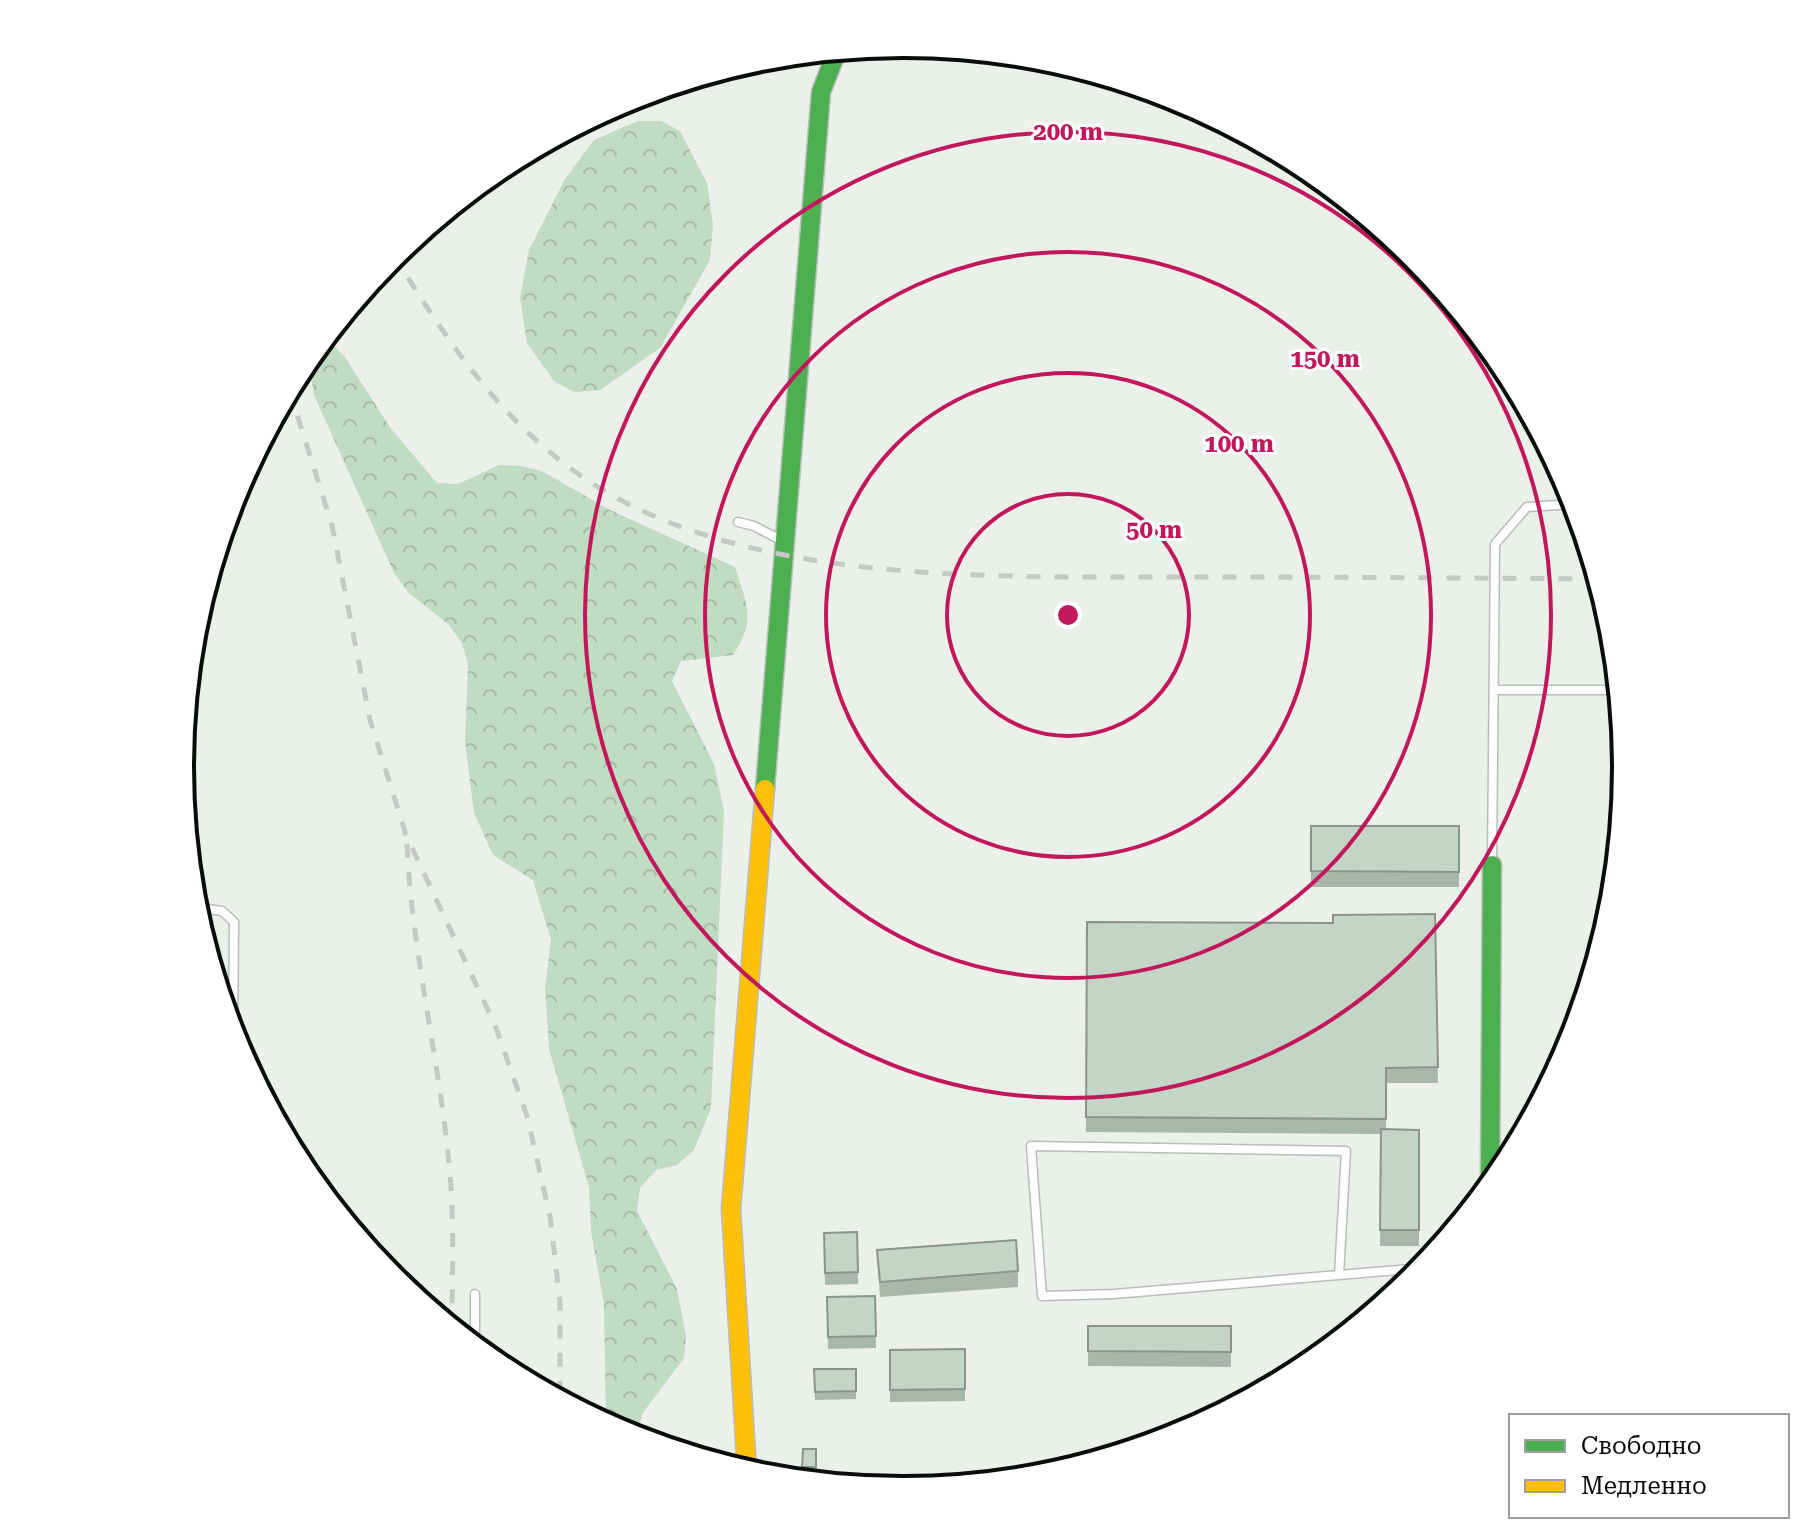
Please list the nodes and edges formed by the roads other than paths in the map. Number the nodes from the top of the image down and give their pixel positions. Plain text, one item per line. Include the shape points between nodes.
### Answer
1 (833, 62) edge
2 (1561, 505) edge
3 (738, 522) dead end
4 (784, 541) junction
5 (1494, 690) junction
6 (1607, 690) edge
7 (1492, 865) joint
8 (208, 909) edge
9 (233, 1001) edge
10 (1490, 1164) edge
11 (1402, 1270) edge
12 (1339, 1275) junction
13 (475, 1294) dead end
14 (475, 1332) edge
15 (746, 1458) edge

1 - 4 street via 821,92
2 - 5 lane via 1527,507 1495,544
3 - 4 lane
4 - 15 street via 731,1209
5 - 6 lane
5 - 7 lane
7 - 10 street
8 - 9 lane via 222,911 234,922
11 - 12 lane
12 - 12 lane via 1042,1296 1031,1146 1346,1151
13 - 14 lane

